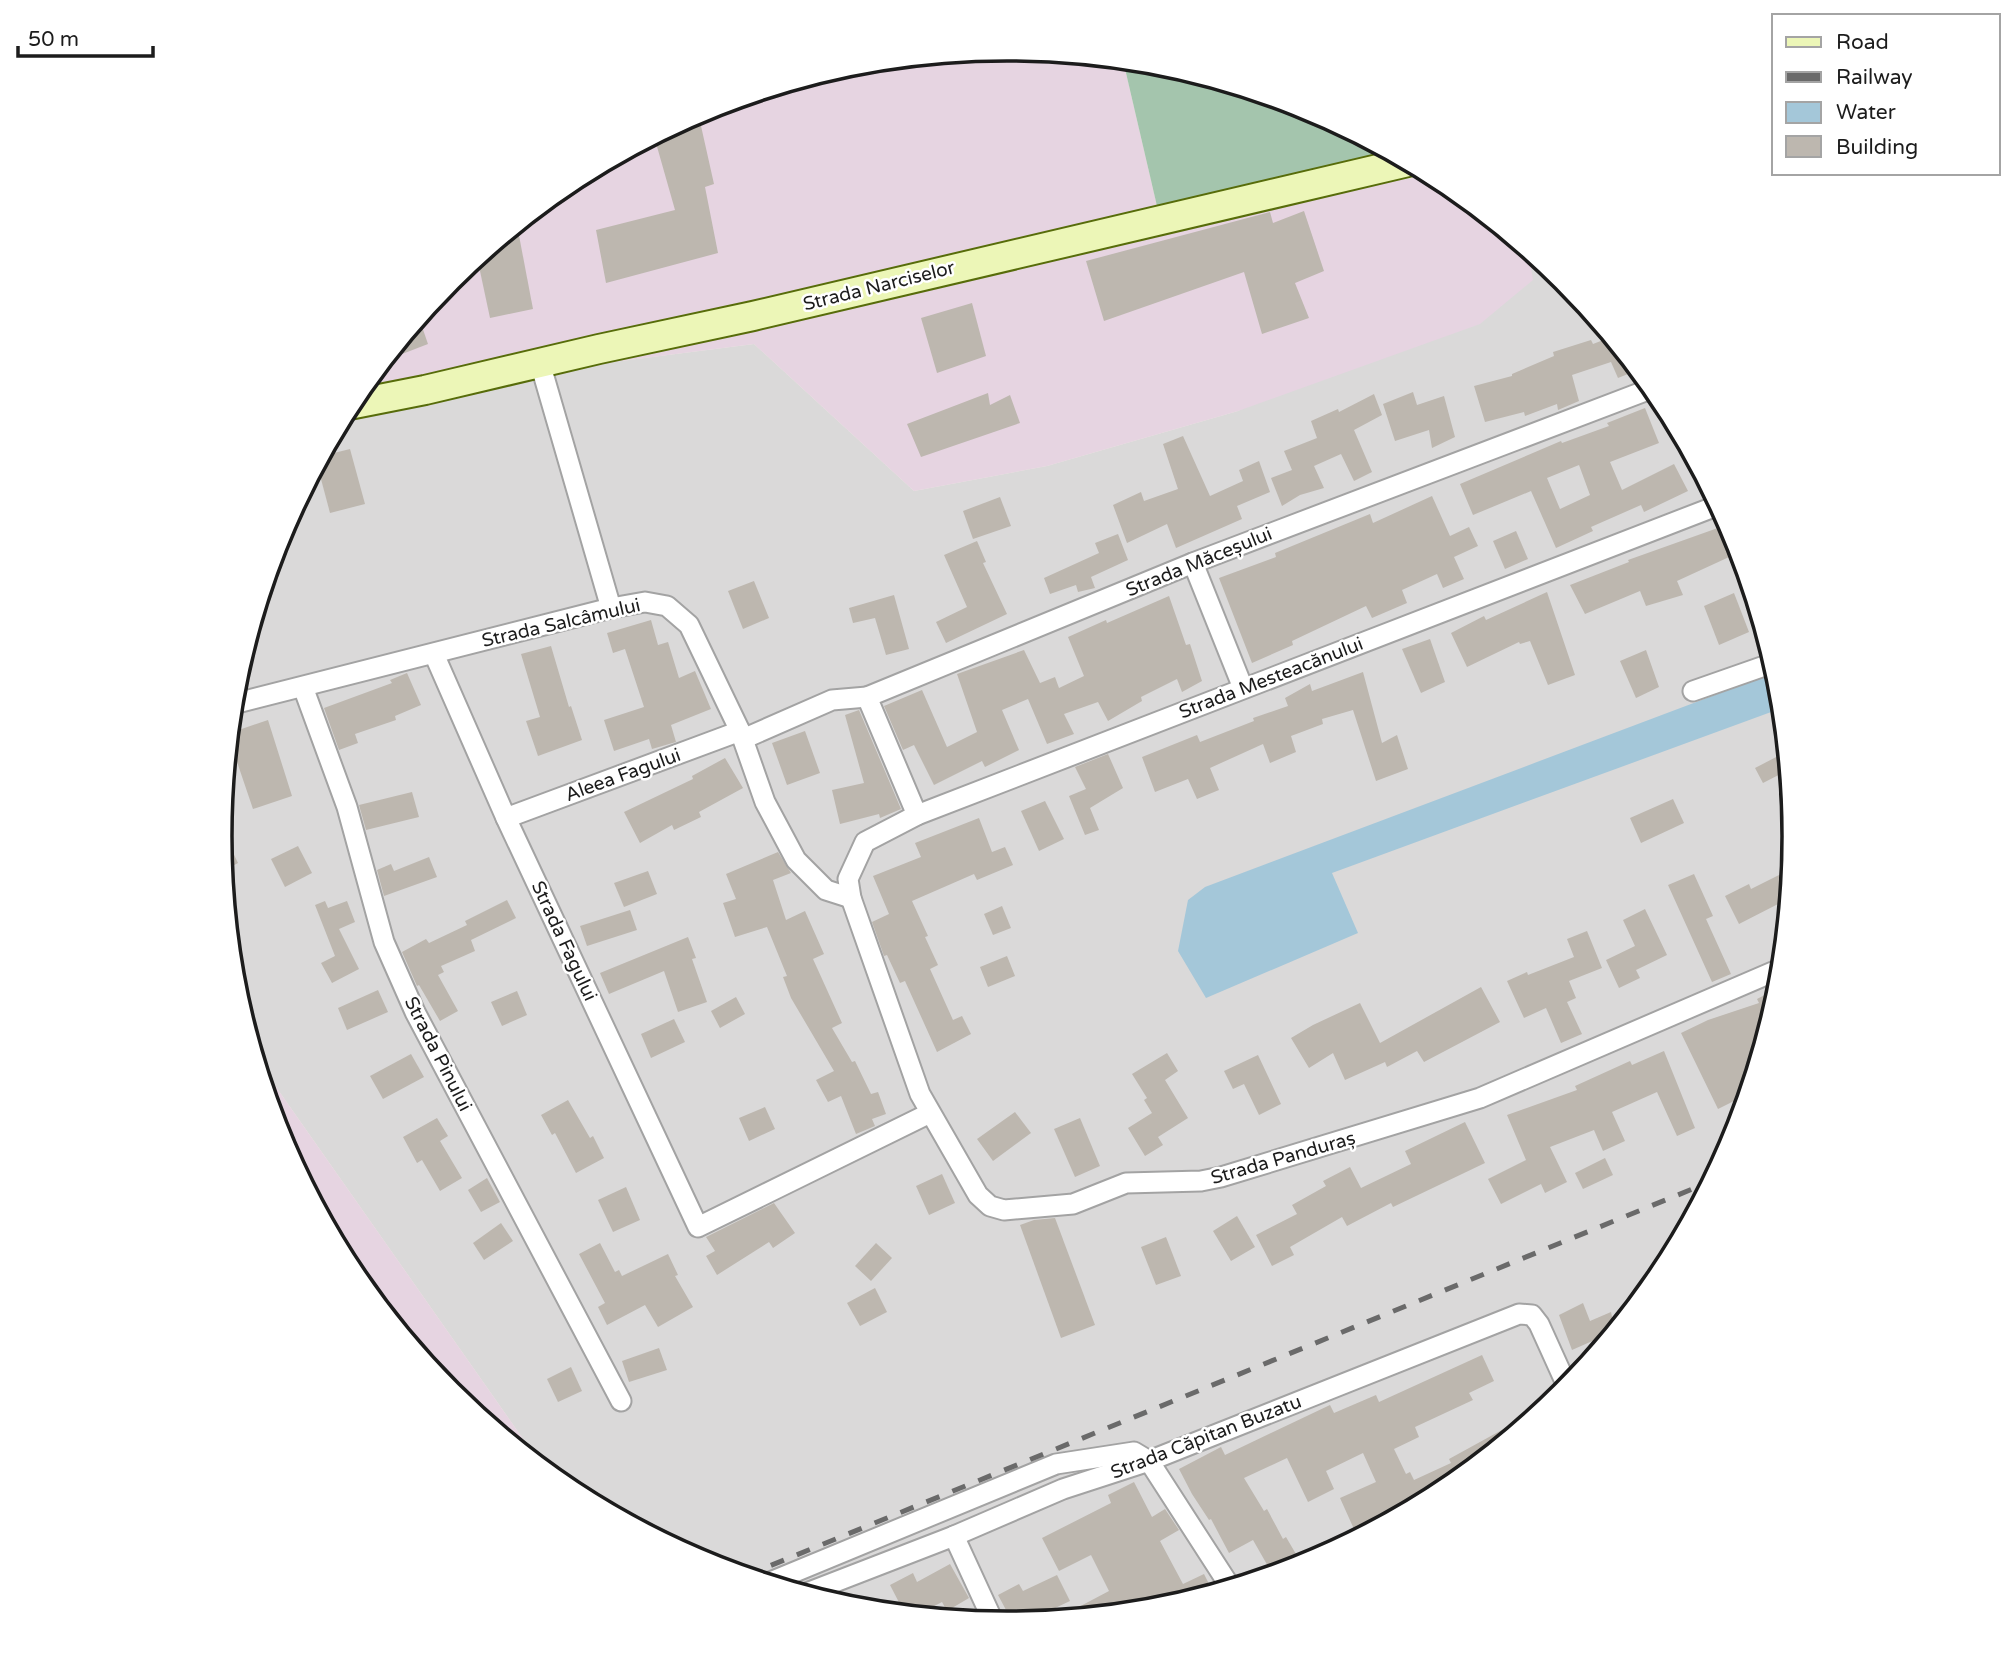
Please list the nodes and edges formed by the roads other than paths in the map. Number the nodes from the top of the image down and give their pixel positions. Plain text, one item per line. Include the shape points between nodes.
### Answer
1 (1395, 165) edge
2 (540, 363) junction
3 (1642, 392) edge
4 (365, 402) edge
5 (1709, 509) edge
6 (1194, 563) junction
7 (611, 608) junction
8 (434, 654) junction
9 (1763, 667) edge
10 (303, 687) junction
11 (1243, 688) junction
12 (1693, 691) dead end
13 (867, 697) junction
14 (244, 701) edge
15 (741, 735) junction
16 (917, 815) junction
17 (506, 818) junction
18 (849, 889) junction
19 (1770, 973) edge
20 (930, 1113) junction
21 (1563, 1377) edge
22 (621, 1401) dead end
23 (1149, 1461) junction
24 (954, 1536) junction
25 (781, 1578) edge
26 (1226, 1580) edge
27 (819, 1588) edge
28 (989, 1611) edge

1 - 2 main road, Strada Narciselor
2 - 4 main road, Strada Narciselor
2 - 7 street
3 - 6 street, Strada Măceșului
5 - 11 street, Strada Mesteacănului
6 - 11 street
6 - 13 street, Strada Măceșului
7 - 8 street, Strada Salcâmului
7 - 15 street, Strada Salcâmului via 645,602 667,606 689,625
8 - 10 street, Strada Salcâmului
8 - 17 street, Strada Fagului
9 - 12 street
10 - 14 street, Strada Salcâmului
10 - 22 street, Strada Pinului via 346,807 384,942 410,1000
11 - 16 street, Strada Mesteacănului
13 - 15 street, Strada Măceșului via 832,700
13 - 16 street
15 - 17 street, Aleea Fagului
15 - 18 street, Strada Salcâmului via 765,802 796,860 826,890
16 - 18 street, Strada Mesteacănului via 865,842
17 - 20 street, Strada Fagului via 698,1227
18 - 20 street, Strada Panduraș
19 - 20 street, Strada Panduraș via 1479,1098 1221,1177 1126,1183 1073,1204 1004,1210 990,1206 978,1195
21 - 23 street, Strada Căpitan Buzatu via 1539,1324 1532,1315 1519,1314
23 - 24 street, Strada Căpitan Buzatu via 1063,1489
23 - 25 street via 1134,1452 1056,1464
23 - 26 street
24 - 27 street, Strada Căpitan Buzatu
24 - 28 street

